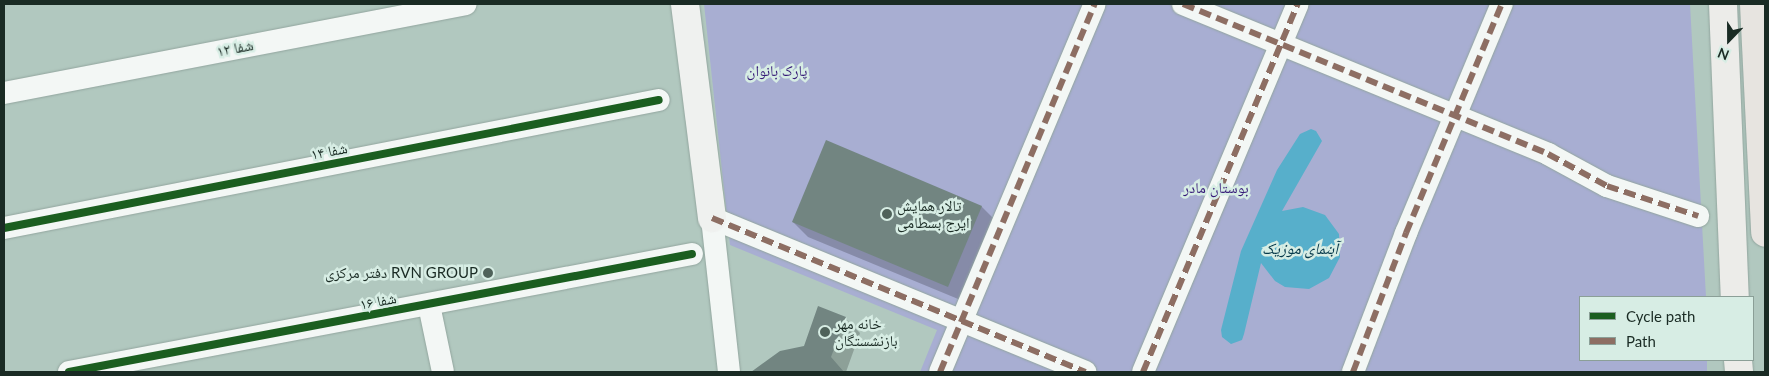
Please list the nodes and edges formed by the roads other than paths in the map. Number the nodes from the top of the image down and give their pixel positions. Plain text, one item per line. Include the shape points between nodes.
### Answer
1 (465, 4) edge
2 (685, 4) edge
3 (1095, 4) edge
4 (1183, 4) edge
5 (1298, 4) edge
6 (1502, 4) edge
7 (1723, 4) edge
8 (1754, 4) edge
9 (1281, 44) junction
10 (4, 92) edge
11 (659, 100) dead end
12 (1455, 116) junction
13 (1698, 216) dead end
14 (712, 218) junction
15 (4, 228) edge
16 (1765, 233) edge
17 (692, 254) dead end
18 (1735, 296) edge
19 (429, 305) junction
20 (962, 321) junction
21 (69, 372) edge
22 (443, 372) edge
23 (729, 372) edge
24 (940, 372) edge
25 (1086, 372) edge
26 (1142, 372) edge
27 (1353, 372) edge

1 - 10 street, شفا ۱۲
2 - 14 street
3 - 20 street
4 - 9 street
5 - 9 street
6 - 12 street
7 - 18 main road
8 - 16 highway
9 - 12 street
9 - 26 street
11 - 15 street, شفا ۱۴
12 - 13 street via 1548,154 1606,186
12 - 27 street
14 - 20 street
14 - 23 street
17 - 19 street, شفا ۱۶
19 - 21 street, شفا ۱۶
19 - 22 street
20 - 24 street
20 - 25 street

